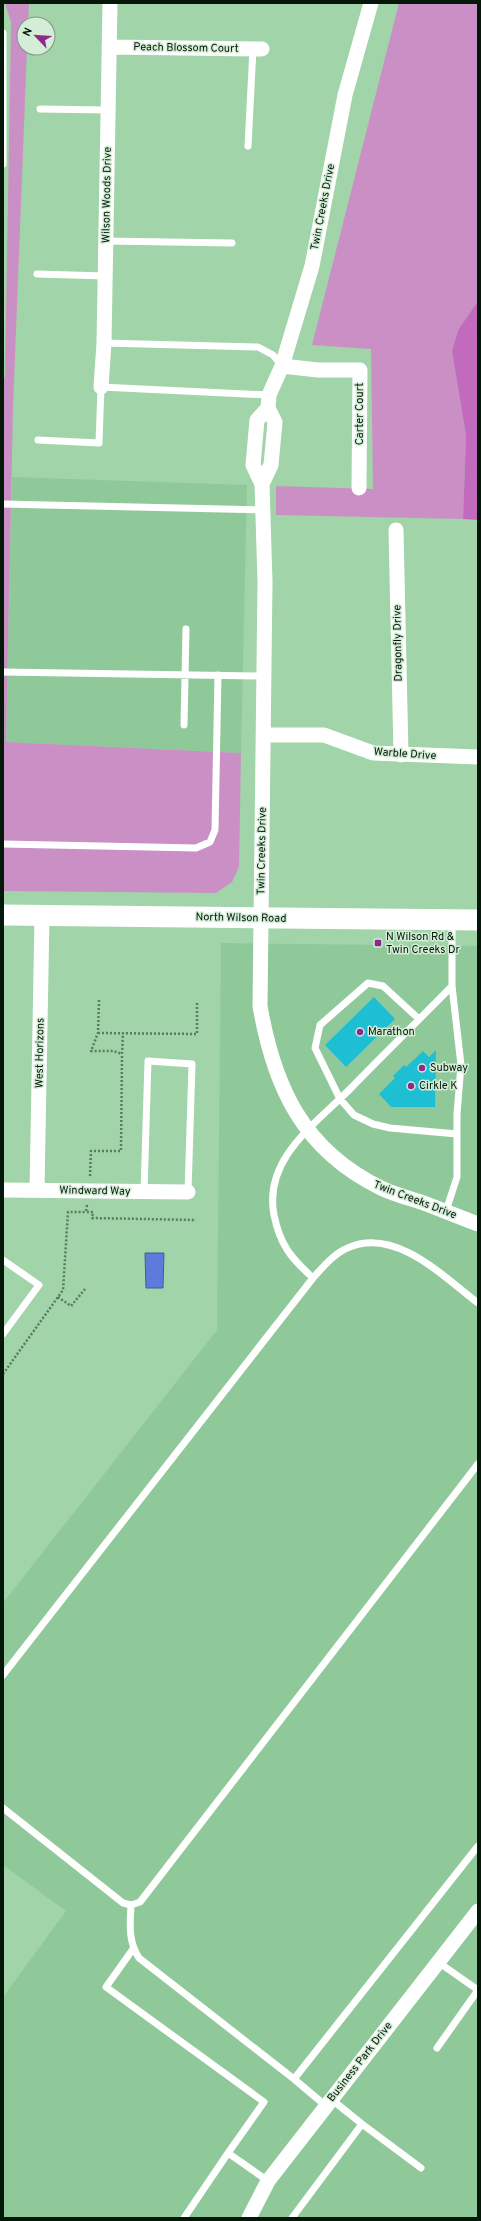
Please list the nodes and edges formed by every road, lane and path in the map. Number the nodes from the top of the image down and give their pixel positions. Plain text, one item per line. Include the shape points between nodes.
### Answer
1 (110, 3) edge
2 (371, 3) edge
3 (3, 33) edge
4 (109, 47) junction
5 (257, 49) joint
6 (40, 109) dead end
7 (108, 110) junction
8 (248, 146) dead end
9 (3, 164) edge
10 (106, 241) junction
11 (232, 243) dead end
12 (37, 274) dead end
13 (105, 276) junction
14 (104, 343) junction
15 (282, 366) junction
16 (101, 387) junction
17 (268, 401) junction
18 (38, 440) dead end
19 (359, 488) dead end
20 (3, 504) edge
21 (263, 510) junction
22 (396, 530) dead end
23 (186, 629) dead end
24 (3, 672) edge
25 (185, 675) junction
26 (218, 675) junction
27 (264, 676) junction
28 (184, 725) dead end
29 (263, 735) junction
30 (401, 756) junction
31 (478, 757) edge
32 (3, 844) edge
33 (3, 915) edge
34 (42, 916) junction
35 (262, 918) junction
36 (452, 920) junction
37 (478, 920) edge
38 (452, 986) junction
39 (99, 1000) dead end
40 (198, 1003) dead end
41 (419, 1019) junction
42 (98, 1033) junction
43 (123, 1033) junction
44 (122, 1054) junction
45 (340, 1099) junction
46 (307, 1130) junction
47 (457, 1134) junction
48 (3, 1190) edge
49 (37, 1190) junction
50 (88, 1191) junction
51 (144, 1192) junction
52 (188, 1192) joint
53 (446, 1211) junction
54 (196, 1220) dead end
55 (478, 1224) edge
56 (3, 1260) edge
57 (313, 1278) junction
58 (85, 1289) dead end
59 (58, 1297) dead end
60 (478, 1303) edge
61 (3, 1334) edge
62 (478, 1464) edge
63 (3, 1675) edge
64 (3, 1808) edge
65 (478, 1846) edge
66 (131, 1905) junction
67 (478, 1911) edge
68 (133, 1949) junction
69 (438, 1962) junction
70 (478, 1990) edge
71 (438, 2048) dead end
72 (294, 2079) junction
73 (328, 2102) junction
74 (362, 2124) junction
75 (228, 2153) junction
76 (421, 2168) dead end
77 (268, 2181) junction
78 (184, 2218) edge
79 (249, 2218) edge
80 (292, 2218) edge

1 - 4 street, Wilson Woods Drive
2 - 15 street, Twin Creeks Drive via 345,94 312,266
3 - 9 lane
4 - 5 street, Peach Blossom Court
4 - 7 street, Wilson Woods Drive
5 - 8 lane
6 - 7 lane
7 - 10 street, Wilson Woods Drive
10 - 11 lane
10 - 13 street, Wilson Woods Drive
12 - 13 lane
13 - 14 street, Wilson Woods Drive
14 - 15 lane via 258,347 273,355
14 - 16 street, Wilson Woods Drive
15 - 17 street, Twin Creeks Drive
15 - 19 street, Carter Court via 318,370 360,370
16 - 17 lane
16 - 18 lane via 99,443
17 - 21 street, Twin Creeks Drive via 275,422 271,465 262,484
20 - 21 lane
21 - 27 street, Twin Creeks Drive
22 - 30 street, Dragonfly Drive
23 - 25 lane
24 - 25 lane
25 - 26 lane
25 - 28 lane
26 - 27 lane
26 - 32 lane via 215,830 210,842 196,848
27 - 29 street, Twin Creeks Drive
29 - 30 street, Warble Drive via 324,735 373,753
29 - 35 street, Twin Creeks Drive
30 - 31 street, Warble Drive
33 - 34 main road, North Wilson Road
34 - 35 main road, North Wilson Road
34 - 49 street, West Horizons
35 - 36 main road, North Wilson Road
35 - 46 street, Twin Creeks Drive via 260,1006 266,1041 288,1101
36 - 37 main road, North Wilson Road
36 - 38 lane
38 - 41 lane
38 - 47 lane via 461,1065
39 - 42 path
40 - 43 path via 197,1034
41 - 45 lane
41 - 45 lane via 383,986 368,984 320,1025 315,1048
42 - 43 path
42 - 44 path via 91,1051 114,1051
43 - 44 path
44 - 50 path via 121,1152 91,1151
45 - 46 lane
45 - 47 lane via 354,1115 373,1124
46 - 53 street, Twin Creeks Drive via 359,1176 382,1189
46 - 57 lane via 288,1153 277,1172 272,1190 273,1210 282,1242 290,1256
47 - 53 lane via 457,1177
48 - 49 street, Windward Way
49 - 50 street, Windward Way
50 - 51 street, Windward Way
50 - 54 path via 86,1212 92,1212 92,1218
51 - 52 street, Windward Way
51 - 52 lane via 148,1061 192,1064
53 - 55 street, Twin Creeks Drive
56 - 61 lane via 39,1285
57 - 60 lane via 332,1257 350,1246 387,1244 414,1254
57 - 63 lane
58 - 59 path via 71,1306
62 - 66 lane via 140,1902
64 - 66 lane via 123,1903
65 - 72 lane
66 - 68 lane via 129,1930
67 - 69 street, Business Park Drive
68 - 72 lane via 144,1962
68 - 75 lane via 106,1987 264,2102
69 - 70 lane
69 - 73 street, Business Park Drive
70 - 71 lane
72 - 73 lane
73 - 74 lane
73 - 77 street, Business Park Drive
74 - 76 lane
74 - 80 lane
75 - 77 lane
75 - 78 lane
77 - 79 street, Business Park Drive

